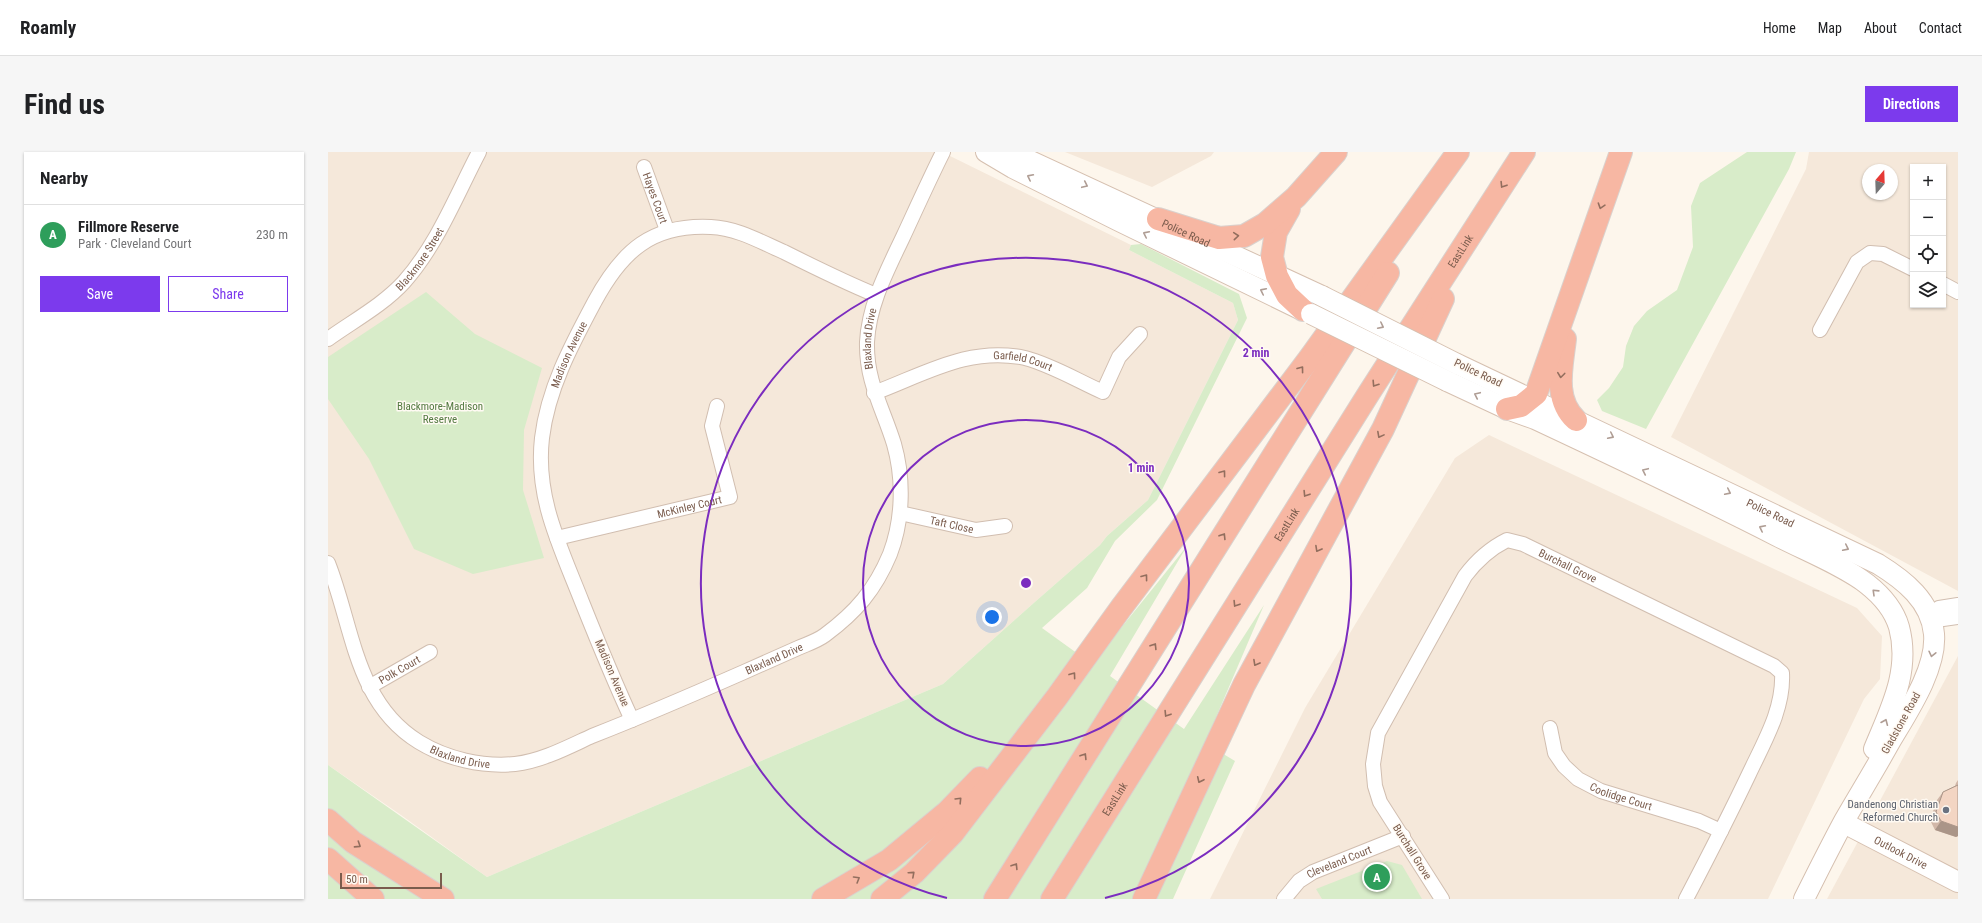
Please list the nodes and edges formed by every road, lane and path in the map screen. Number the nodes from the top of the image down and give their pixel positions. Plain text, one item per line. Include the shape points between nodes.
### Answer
1 (479, 152) edge
2 (943, 152) edge
3 (986, 152) edge
4 (1011, 152) edge
5 (1336, 152) edge
6 (1458, 152) edge
7 (1463, 152) edge
8 (1524, 152) edge
9 (1621, 152) edge
10 (644, 167) dead end
11 (1296, 197) junction
12 (1158, 219) junction
13 (1480, 222) junction
14 (667, 230) junction
15 (1910, 268) edge
16 (1277, 276) junction
17 (1946, 286) edge
18 (1958, 292) edge
19 (1572, 294) junction
20 (876, 295) junction
21 (1307, 312) junction
22 (1820, 330) dead end
23 (1140, 334) dead end
24 (328, 339) edge
25 (874, 393) junction
26 (1532, 398) junction
27 (717, 406) dead end
28 (1507, 409) junction
29 (1576, 420) junction
30 (900, 513) junction
31 (1005, 526) dead end
32 (557, 538) junction
33 (328, 563) edge
34 (1958, 605) edge
35 (1929, 616) junction
36 (1958, 617) edge
37 (1898, 625) junction
38 (430, 652) dead end
39 (369, 687) junction
40 (1057, 697) junction
41 (632, 720) junction
42 (1550, 728) dead end
43 (328, 820) edge
44 (1844, 823) junction
45 (1721, 831) junction
46 (1402, 836) junction
47 (328, 859) edge
48 (1958, 882) edge
49 (373, 899) edge
50 (443, 899) edge
51 (823, 899) edge
52 (882, 899) edge
53 (995, 899) edge
54 (1052, 899) edge
55 (1144, 899) edge
56 (1284, 899) edge
57 (1442, 899) edge
58 (1686, 899) edge
59 (1804, 899) edge

1 - 24 street, Blackmore Street via 430,247 403,282
2 - 20 street, Blaxland Drive
21 -> 3 main road, Police Road via 1119,221
4 -> 12 main road, Police Road
5 - 11 highway
40 -> 6 highway via 1309,359
53 -> 7 highway
8 -> 13 highway, EastLink
9 -> 19 highway
10 - 14 street, Hayes Court
12 -> 11 highway via 1219,238 1244,236 1265,224
11 - 16 highway via 1276,232 1272,257
12 - 16 main road, Police Road
13 -> 54 highway, EastLink via 1369,393
13 -> 55 highway via 1383,429 1244,685
14 - 20 street, Madison Avenue via 705,226 730,229
14 - 32 street, Madison Avenue via 633,250 617,266 605,283 563,364 551,394 542,438 541,464 549,519
15 - 22 street via 1883,254 1870,253 1857,262
16 - 21 highway via 1287,295
16 -> 26 main road, Police Road, bridge
17 - 18 street
19 - 26 highway via 1536,394
19 -> 29 highway via 1560,384 1566,406
20 - 25 street, Blaxland Drive via 867,342 867,365
28 -> 21 main road, Police Road, bridge
23 - 25 street, Garfield Court via 1119,357 1103,392 1044,365 997,354 962,358
25 - 30 street, Blaxland Drive via 893,441 900,467
26 - 28 highway via 1521,406
26 - 29 main road, Police Road
27 - 32 street, McKinley Court via 712,426 730,497
37 -> 28 main road, Police Road via 1890,609 1877,593 1851,574 1726,510 1535,419
29 -> 35 main road, Police Road via 1878,564 1897,575 1913,591
30 - 31 street, Taft Close via 976,530
30 - 41 street, Blaxland Drive via 890,552 866,598 857,609 822,638
32 - 41 street, Madison Avenue
33 - 39 street, Blaxland Drive via 360,668
34 - 35 street via 1939,608
35 - 36 street via 1943,619
35 - 37 main road
35 -> 44 main road, Gladstone Road via 1934,640 1933,652 1922,683
44 -> 37 main road, Gladstone Road via 1899,686 1903,658
38 - 39 street, Polk Court
39 - 41 street, Blaxland Drive via 393,722 420,743 460,760 490,765 535,760
51 -> 40 highway via 889,860 947,812
52 -> 40 highway via 914,873 953,833
42 - 45 street, Coolidge Court via 1555,753 1578,779 1601,791 1699,821
43 -> 50 highway via 353,842
44 - 48 main road, Outlook Drive
44 - 59 main road, Gladstone Road
45 - 46 street, Burchall Grove via 1776,718 1782,673 1774,666 1523,544 1507,540 1490,549 1465,576 1378,733 1373,764 1375,786 1380,802
45 - 58 street, Burchall Grove
46 - 56 street, Cleveland Court via 1313,872 1299,881
46 - 57 street, Burchall Grove
47 - 49 highway

